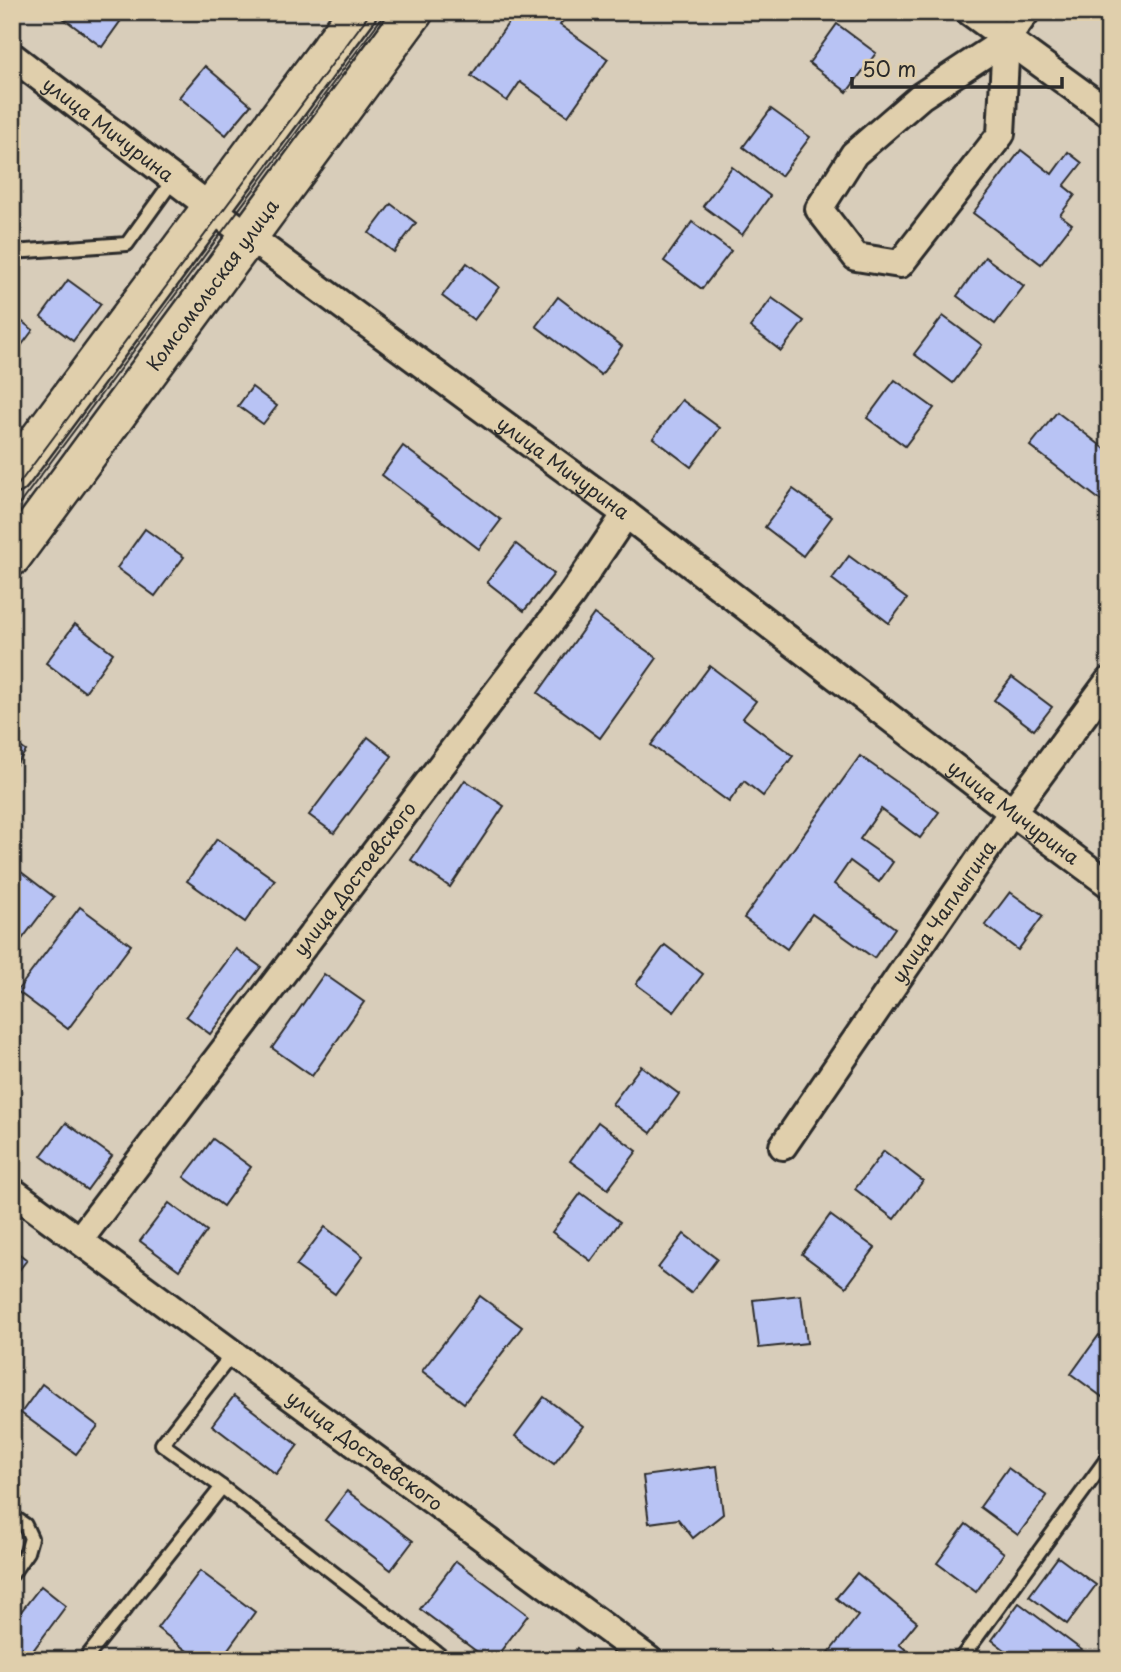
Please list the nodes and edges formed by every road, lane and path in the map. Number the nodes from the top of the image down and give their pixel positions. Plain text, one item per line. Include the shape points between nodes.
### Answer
1 (357, 12) edge
2 (414, 12) edge
3 (970, 12) edge
4 (1026, 12) edge
5 (1006, 40) junction
6 (12, 56) edge
7 (1109, 113) edge
8 (173, 180) junction
9 (211, 208) junction
10 (248, 236) junction
11 (12, 252) edge
12 (12, 475) edge
13 (626, 514) junction
14 (12, 557) edge
15 (1109, 681) edge
16 (1012, 812) junction
17 (1109, 884) edge
18 (783, 1146) dead end
19 (12, 1191) edge
20 (79, 1239) junction
21 (233, 1353) junction
22 (1109, 1456) edge
23 (222, 1487) junction
24 (12, 1516) edge
25 (12, 1574) edge
26 (89, 1660) edge
27 (446, 1660) edge
28 (649, 1660) edge
29 (960, 1660) edge

1 - 9 main road
2 - 10 main road, Комсомольская улица
3 - 5 street
4 - 5 street
5 - 5 street via 921,96 854,153 819,209 856,257 900,264 1000,134
5 - 7 street
6 - 8 street, улица Мичурина
8 - 9 street, улица Мичурина
8 - 11 lane via 127,244
9 - 10 street, улица Мичурина
9 - 12 main road
10 - 13 street, улица Мичурина
10 - 14 main road, Комсомольская улица
13 - 16 street, улица Мичурина
13 - 20 street, улица Достоевского via 572,594
15 - 16 street, улица Чаплыгина
16 - 17 street, улица Мичурина
16 - 18 street, улица Чаплыгина
19 - 20 street, улица Достоевского
20 - 21 street, улица Достоевского
21 - 23 lane via 162,1444
21 - 28 street, улица Достоевского
22 - 29 lane
23 - 26 lane via 86,1658
23 - 27 lane
24 - 25 lane via 25,1525 32,1538

